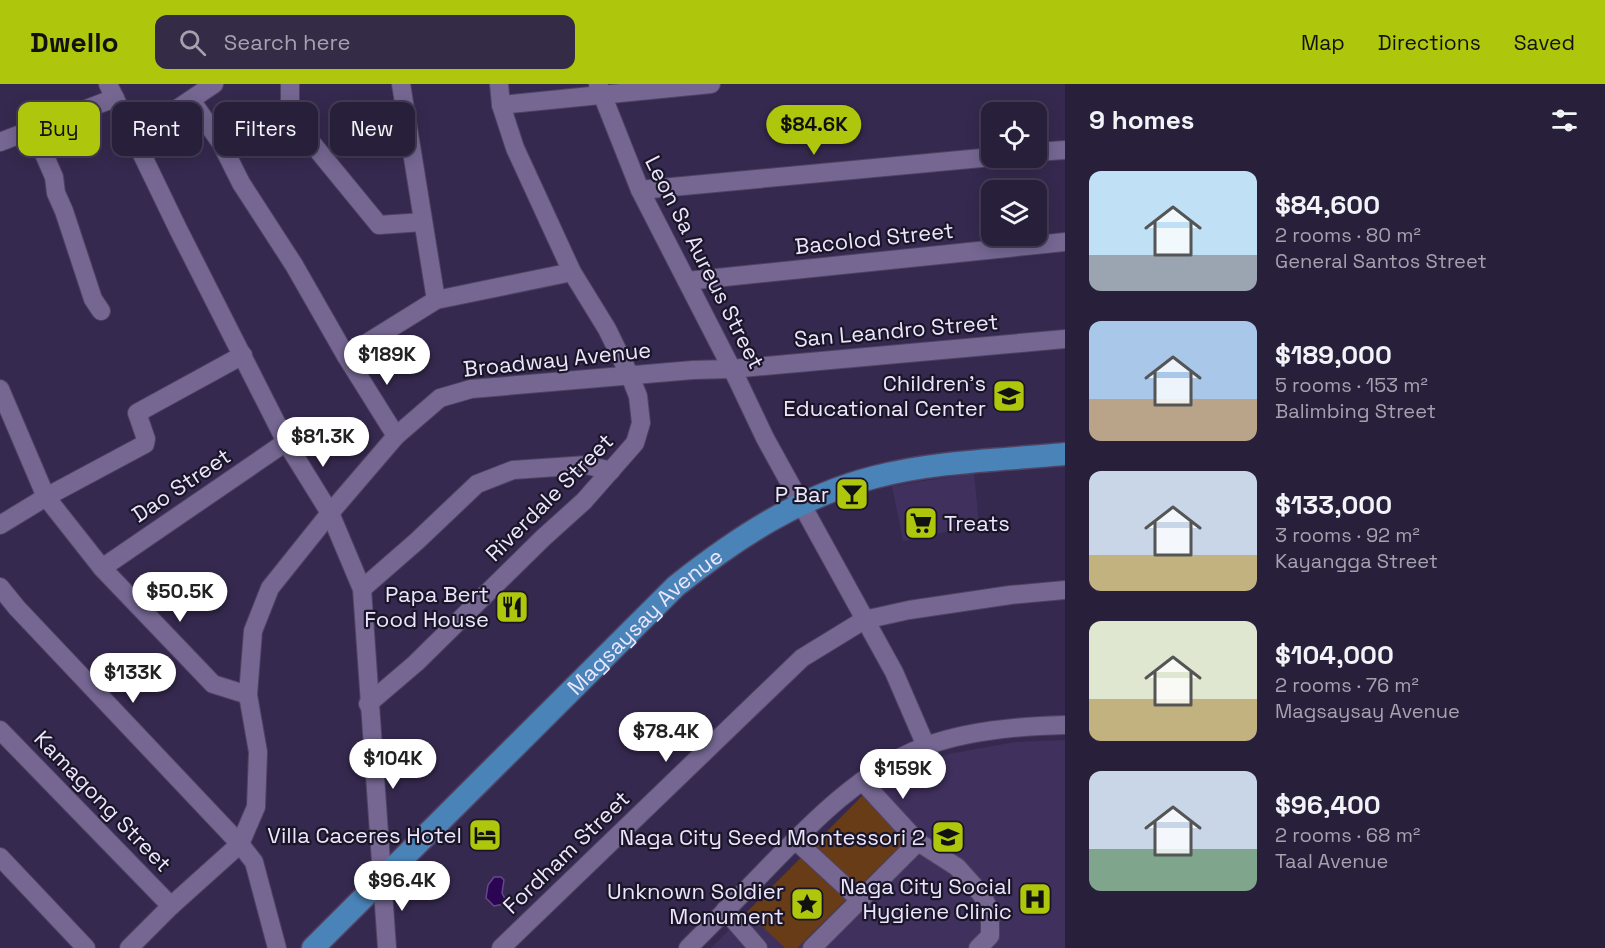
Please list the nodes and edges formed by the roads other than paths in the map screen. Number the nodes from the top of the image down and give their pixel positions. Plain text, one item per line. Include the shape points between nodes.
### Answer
1 (214, 84) edge
2 (290, 84) edge
3 (401, 84) edge
4 (499, 84) edge
5 (711, 84) edge
6 (599, 89) edge
7 (112, 91) edge
8 (191, 100) junction
9 (89, 102) edge
10 (188, 102) edge
11 (501, 105) junction
12 (18, 135) edge
13 (0, 142) edge
14 (1065, 150) edge
15 (1047, 151) edge
16 (45, 156) edge
17 (143, 156) edge
18 (981, 158) edge
19 (640, 190) junction
20 (423, 222) junction
21 (1065, 242) edge
22 (572, 272) junction
23 (687, 281) junction
24 (436, 300) junction
25 (101, 311) dead end
26 (1065, 339) edge
27 (243, 355) junction
28 (346, 356) junction
29 (731, 369) junction
30 (630, 376) junction
31 (0, 388) edge
32 (396, 436) junction
33 (286, 442) junction
34 (1065, 454) edge
35 (611, 471) junction
36 (46, 496) junction
37 (802, 503) junction
38 (330, 513) junction
39 (0, 525) edge
40 (102, 568) junction
41 (0, 586) edge
42 (362, 589) junction
43 (1065, 590) edge
44 (864, 620) junction
45 (248, 695) junction
46 (368, 704) junction
47 (1065, 725) edge
48 (0, 730) edge
49 (926, 746) junction
50 (862, 782) junction
51 (795, 840) junction
52 (918, 842) junction
53 (240, 844) junction
54 (0, 857) edge
55 (382, 878) junction
56 (860, 900) junction
57 (171, 906) junction
58 (725, 910) junction
59 (86, 948) edge
60 (129, 948) edge
61 (277, 948) edge
62 (313, 948) edge
63 (387, 948) edge
64 (501, 948) edge
65 (688, 948) edge
66 (758, 948) edge
67 (812, 948) edge
68 (978, 948) edge

1 - 8 street
2 - 20 street via 290,112 379,225
3 - 20 street
4 - 11 street, Riverdale Street
5 - 6 street
6 - 11 street
6 - 19 street, Leon Sa Aureus Street
7 - 9 street
8 - 10 street
8 - 28 street via 221,143
11 - 22 street, Riverdale Street via 519,158
12 - 13 street
14 - 15 street
16 - 25 street via 93,299
17 - 27 street
18 - 19 street
19 - 23 street, Leon Sa Aureus Street
20 - 24 street
21 - 23 street, Bacolod Street
22 - 24 street
22 - 30 street, Riverdale Street via 608,329
23 - 29 street, Leon Sa Aureus Street
24 - 28 street
26 - 29 street, San Leandro Street
27 - 33 street
27 - 36 street via 137,413 145,444
28 - 32 street
29 - 30 street, Broadway Avenue
29 - 37 street, Leon Sa Aureus Street
30 - 32 street, Broadway Avenue via 471,389 440,398
30 - 35 street, Riverdale Street via 638,396 641,423 635,443
31 - 36 street
32 - 38 street, Broadway Avenue
33 - 38 street
33 - 40 street, Dao Street
34 - 37 main road, Magsaysay Avenue via 893,473
35 - 42 street via 587,465 513,470 477,484
35 - 46 street, Riverdale Street via 416,663
36 - 39 street
36 - 40 street
37 - 44 street, Leon Sa Aureus Street
37 - 55 main road, Magsaysay Avenue via 741,537 676,586
38 - 42 street
38 - 45 street, Broadway Avenue via 270,588 253,631
40 - 45 street via 213,684
41 - 53 street
42 - 46 street
43 - 44 street, Fordham Street via 909,610
44 - 49 street, Leon Sa Aureus Street via 894,672
44 - 64 street, Fordham Street via 801,658
45 - 53 street, Broadway Avenue via 258,752 256,807
46 - 55 street
47 - 49 street via 1024,726
48 - 57 street, Kamagong Street
49 - 50 street via 881,767
50 - 51 street
50 - 52 street
51 - 56 street
51 - 58 street
52 - 56 street
52 - 68 street via 957,867 982,895 990,912 990,936
53 - 57 street
53 - 61 street via 254,862
54 - 59 street
55 - 62 main road, Magsaysay Avenue
55 - 63 street
56 - 67 street
57 - 60 street
58 - 65 street
58 - 66 street

